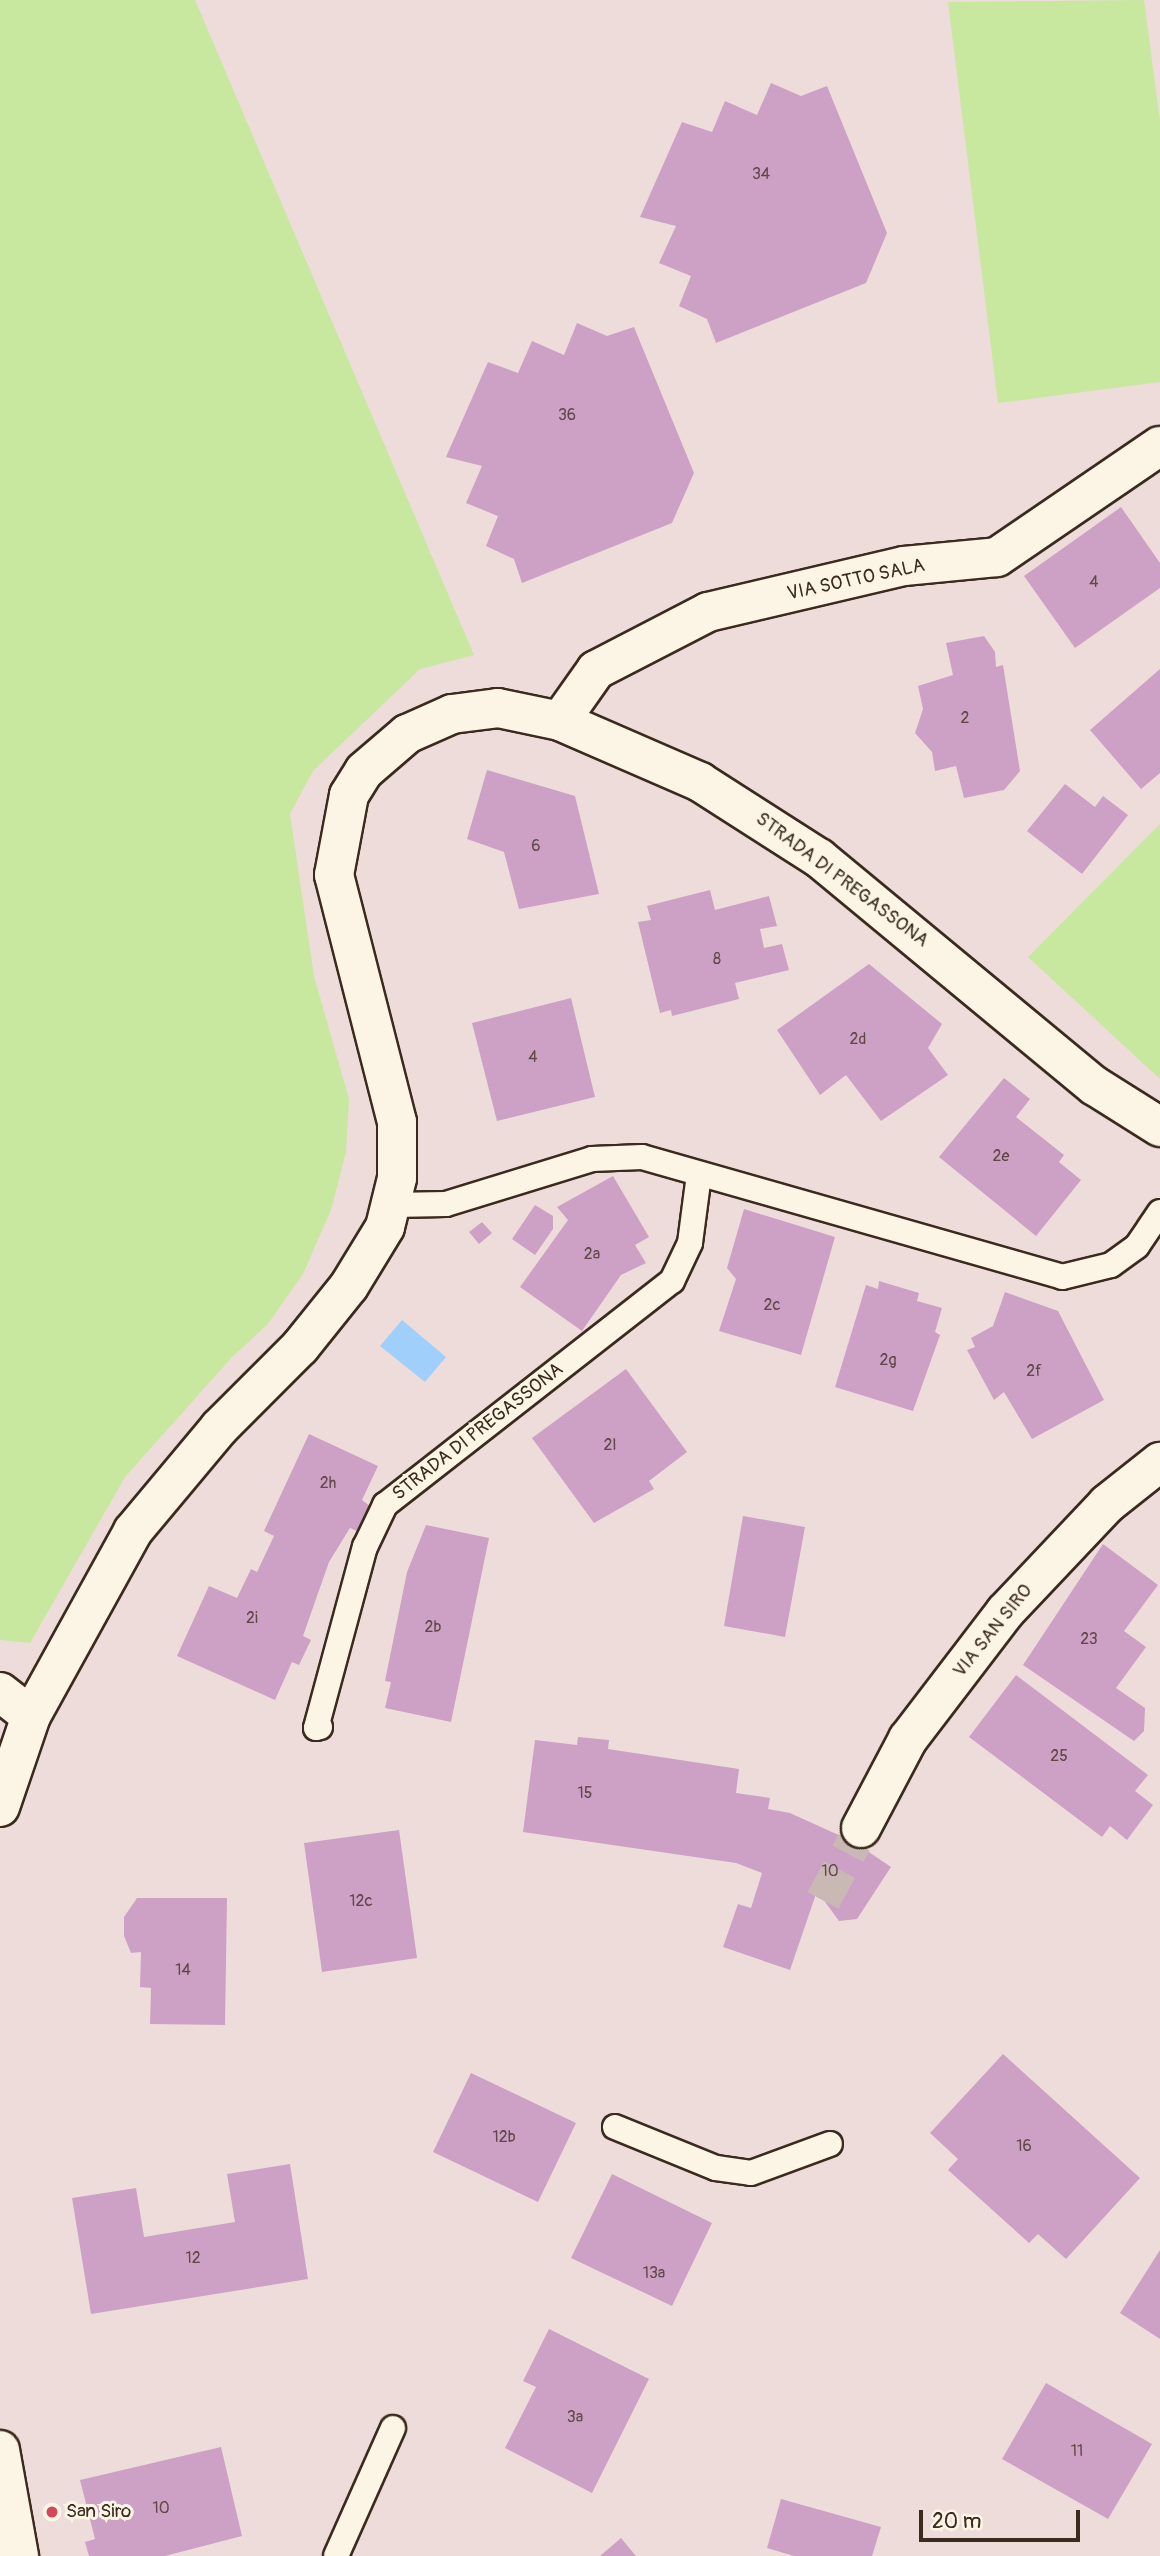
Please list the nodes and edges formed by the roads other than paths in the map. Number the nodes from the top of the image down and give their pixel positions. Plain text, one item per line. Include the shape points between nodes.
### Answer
1 (1160, 446) edge
2 (560, 721) junction
3 (1160, 1127) edge
4 (699, 1175) junction
5 (393, 1205) junction
6 (1160, 1212) edge
7 (1160, 1462) edge
8 (0, 1692) edge
9 (31, 1716) junction
10 (320, 1727) dead end
11 (3, 1790) edge
12 (861, 1828) tunnel mouth
13 (615, 2127) dead end
14 (830, 2144) dead end
15 (393, 2428) dead end
16 (0, 2450) edge
17 (19, 2556) edge
18 (336, 2556) edge

1 - 2 street, VIA SOTTO SALA via 997,557 904,566 708,611 596,670
2 - 3 street, STRADA DI PREGASSONA via 642,754 756,814 877,903 1095,1086
2 - 5 street, STRADA DI PREGASSONA via 498,708 435,720 407,734 363,771 341,819 334,875 337,902 379,1037 397,1122
4 - 5 lane via 667,1163 616,1156 446,1204
4 - 6 lane via 1062,1277 1111,1265 1137,1246
4 - 10 lane, STRADA DI PREGASSONA via 690,1243 672,1281 385,1505 365,1547 316,1728
5 - 9 street, STRADA DI PREGASSONA via 349,1286 133,1531
7 - 12 street, VIA SAN SIRO via 1107,1504 1005,1612 908,1739
8 - 9 street
9 - 11 street, STRADA DI PREGASSONA
13 - 14 lane via 716,2168 751,2173
15 - 18 lane
16 - 17 street

